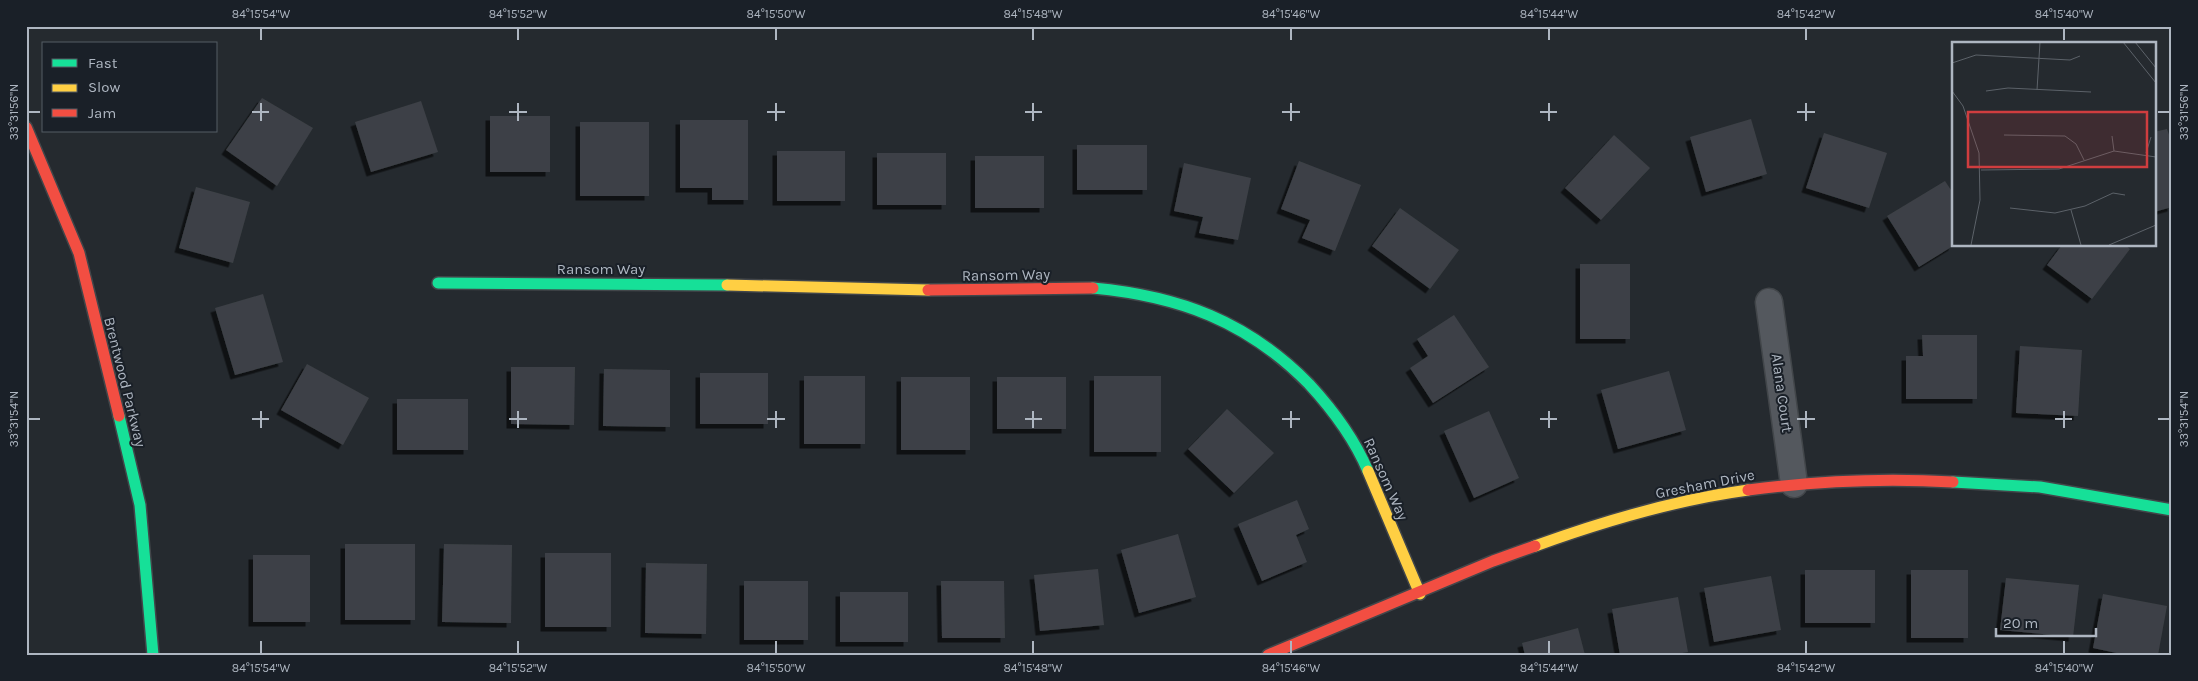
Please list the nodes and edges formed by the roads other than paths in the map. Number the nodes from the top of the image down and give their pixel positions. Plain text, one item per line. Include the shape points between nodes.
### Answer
1 (26, 127) edge
2 (438, 283) dead end
3 (1769, 302) dead end
4 (1794, 484) junction
5 (2172, 510) edge
6 (1420, 594) junction
7 (153, 655) edge
8 (1268, 655) edge

1 - 7 street, Brentwood Parkway via 79,252 140,505
2 - 6 street, Ransom Way via 748,285 970,291 1093,288 1133,292 1183,304 1226,321 1262,343 1329,406 1358,447
3 - 4 street, Alana Court
4 - 5 street, Gresham Drive via 1915,480 2040,487
4 - 6 street, Gresham Drive via 1676,503 1606,520 1493,562
6 - 8 street, Gresham Drive

